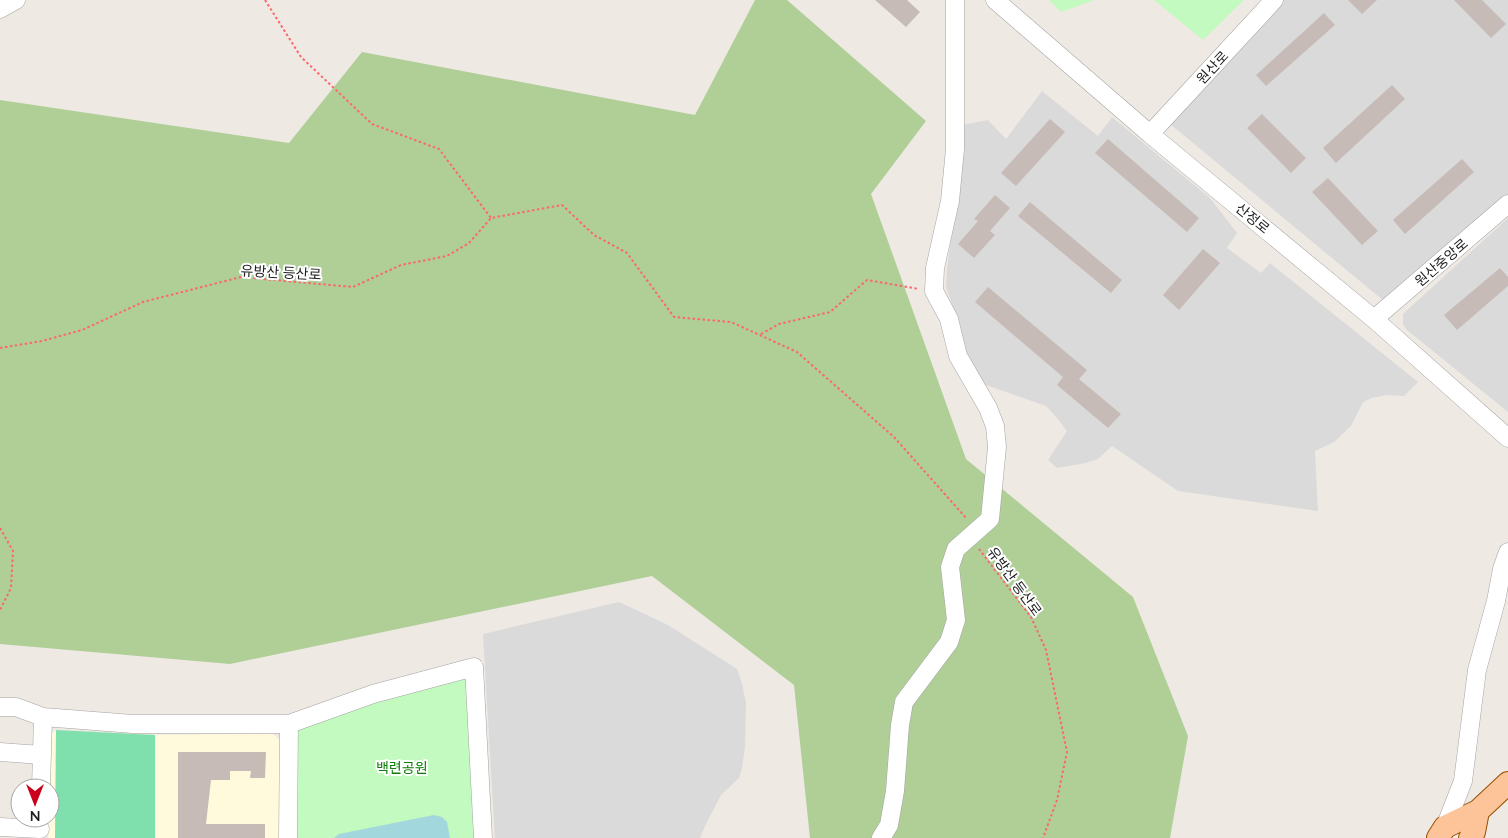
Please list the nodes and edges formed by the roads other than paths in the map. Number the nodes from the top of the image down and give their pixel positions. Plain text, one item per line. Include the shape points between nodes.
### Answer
1 (16, 0) edge
2 (955, 0) edge
3 (1274, 0) edge
4 (1004, 3) edge
5 (0, 9) edge
6 (1150, 134) junction
7 (1508, 204) edge
8 (1374, 319) junction
9 (1508, 438) edge
10 (1508, 552) edge
11 (0, 707) edge
12 (43, 717) junction
13 (289, 724) junction
14 (0, 752) edge
15 (41, 755) junction
16 (41, 778) edge
17 (1508, 783) edge
18 (1478, 811) junction
19 (1441, 832) edge
20 (288, 838) edge
21 (484, 838) edge
22 (881, 838) edge
23 (1470, 838) edge

1 - 5 street
2 - 22 street via 955,149 950,201 935,268 934,291 949,319 958,356 988,408 995,426 997,447 990,520 956,549 950,567 956,620 949,642 904,702 895,791 889,825
3 - 6 street, 원산로
4 - 6 street, 산정로
6 - 8 street, 산정로
7 - 8 street, 원산중앙로
8 - 9 street, 산정로
10 - 19 street via 1477,670 1463,781
11 - 12 street via 16,707
12 - 13 street via 133,724
12 - 15 street
13 - 20 street
13 - 21 street via 373,694 474,668
14 - 15 street
15 - 16 street
17 - 18 main road
18 - 19 main road
18 - 23 main road

